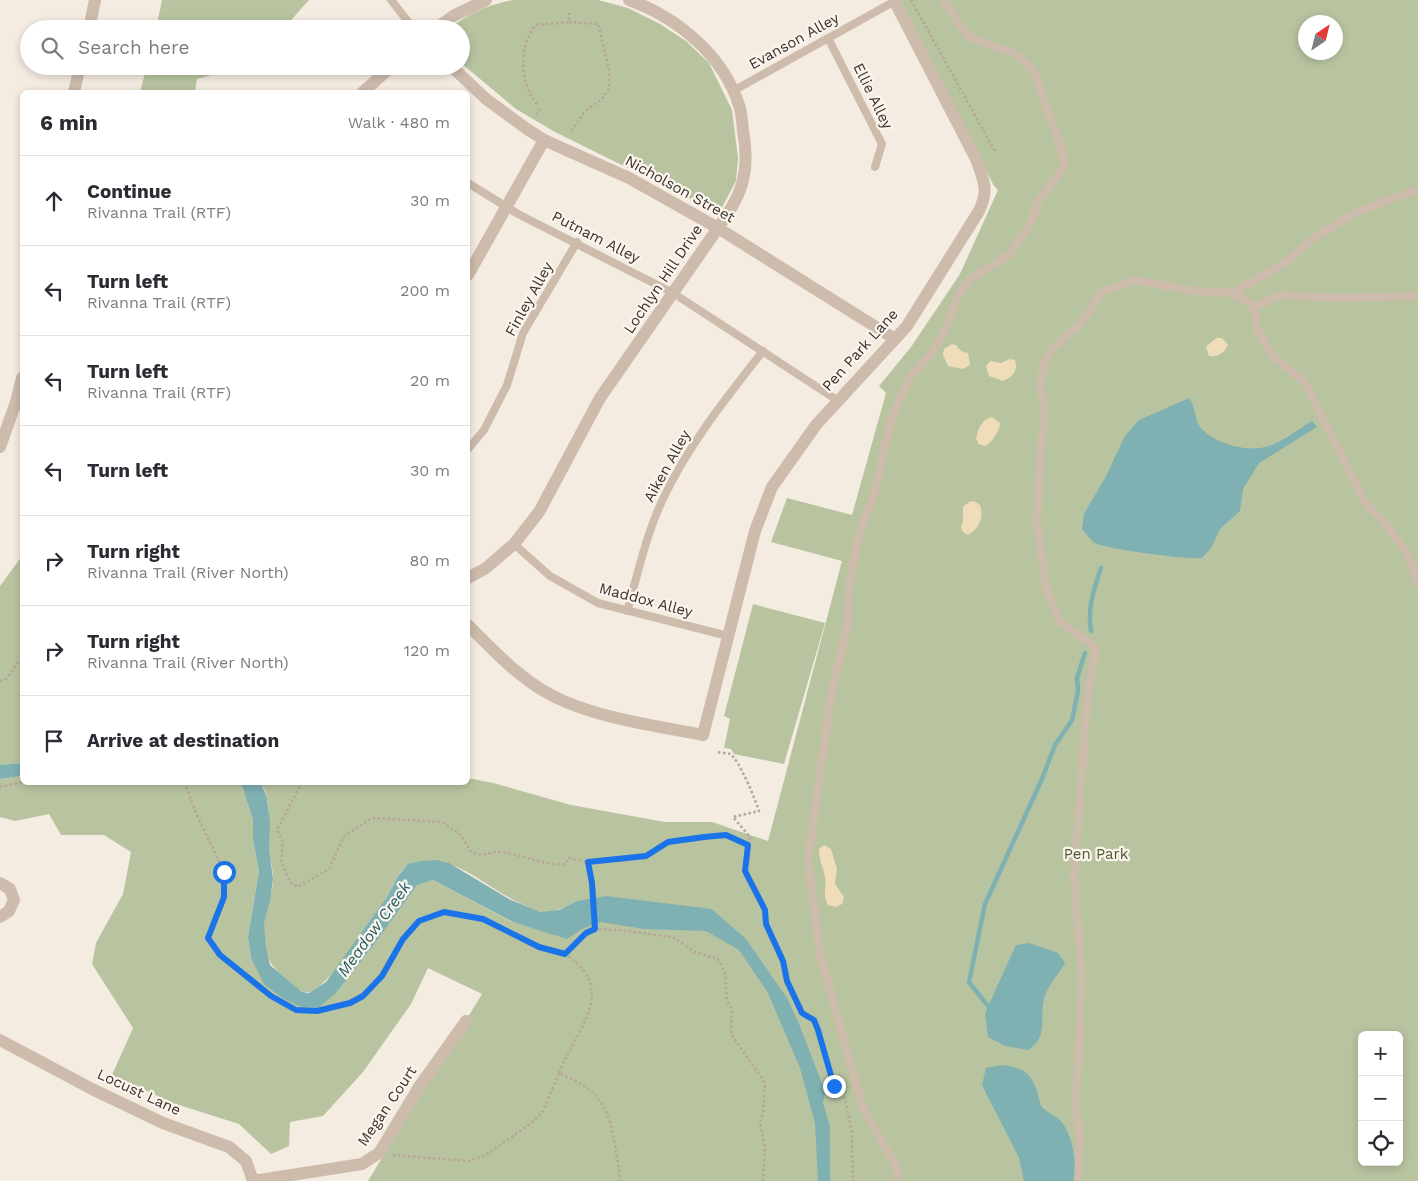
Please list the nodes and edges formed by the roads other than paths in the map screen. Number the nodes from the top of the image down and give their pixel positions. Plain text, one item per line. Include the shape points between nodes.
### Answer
1 (95, 0) edge
2 (391, 0) edge
3 (486, 0) edge
4 (629, 0) edge
5 (895, 0) edge
6 (943, 0) edge
7 (91, 20) edge
8 (407, 20) edge
9 (447, 20) edge
10 (828, 38) junction
11 (78, 75) edge
12 (382, 75) edge
13 (461, 75) edge
14 (74, 90) edge
15 (365, 90) edge
16 (733, 91) junction
17 (544, 140) junction
18 (875, 167) dead end
19 (470, 184) edge
20 (1418, 190) edge
21 (506, 207) junction
22 (718, 228) junction
23 (577, 242) junction
24 (470, 271) edge
25 (673, 293) junction
26 (1232, 293) junction
27 (1418, 296) edge
28 (1252, 308) junction
29 (895, 340) junction
30 (764, 351) junction
31 (20, 386) edge
32 (837, 400) junction
33 (0, 447) edge
34 (470, 447) edge
35 (514, 544) junction
36 (470, 577) edge
37 (1418, 584) edge
38 (627, 611) junction
39 (470, 627) edge
40 (728, 636) junction
41 (0, 883) edge
42 (0, 916) edge
43 (466, 1021) dead end
44 (0, 1040) edge
45 (253, 1181) edge
46 (898, 1181) edge
47 (1078, 1181) edge

1 - 7 street
2 - 8 lane
3 - 9 street
4 - 16 street, Lochlyn Hill Drive via 665,17 690,35 714,58
5 - 10 lane, Evanson Alley
5 - 29 street, Pen Park Lane via 976,159 985,182 985,197 907,326
6 - 46 lane via 968,36 1017,55 1033,70 1062,150 1064,167 1038,202 1030,224 1008,256 970,279 958,295 946,328 932,353 911,376 892,416 874,494 858,535 849,587 848,624 832,690 808,858 820,954 863,1108 897,1168
10 - 16 lane, Evanson Alley
10 - 18 lane, Ellie Alley via 882,144
11 - 14 street
12 - 15 street
13 - 17 street, Nicholson Street via 486,99
16 - 22 street, Lochlyn Hill Drive via 739,105 746,161 737,198
17 - 21 street
17 - 22 street, Nicholson Street via 629,178
19 - 21 lane, Putnam Alley
20 - 26 lane via 1350,216 1314,238 1284,264
21 - 23 lane, Putnam Alley
21 - 24 street
22 - 25 street, Lochlyn Hill Drive
22 - 29 street, Nicholson Street
23 - 25 lane, Putnam Alley
23 - 34 lane, Finley Alley via 523,333 507,385 484,430
25 - 30 lane, Putnam Alley
25 - 35 street, Lochlyn Hill Drive via 600,398 540,512
26 - 28 lane via 1250,303
26 - 47 lane via 1194,291 1134,280 1102,292 1080,324 1052,349 1044,364 1040,385 1046,409 1038,522 1046,588 1060,622 1096,648 1088,691 1074,876 1082,977 1076,1089 1080,1139
27 - 28 lane via 1337,298 1281,295
28 - 37 lane via 1258,332 1274,357 1305,383 1364,501 1407,553
29 - 32 street, Pen Park Lane
30 - 32 lane, Putnam Alley
30 - 38 lane, Aiken Alley via 703,431 674,476 651,526
31 - 33 street
32 - 40 street, Pen Park Lane via 772,487 755,531
35 - 36 street, Lochlyn Hill Drive
35 - 38 lane, Maddox Alley via 550,576 576,592 598,604
38 - 40 lane, Maddox Alley
39 - 40 street, Pen Park Lane via 529,680 564,702 614,718 702,735
41 - 42 street via 10,889 14,900 9,911
43 - 45 street, Megan Court via 419,1087 379,1152 362,1164
44 - 45 street, Locust Lane via 163,1123 229,1147 246,1161

